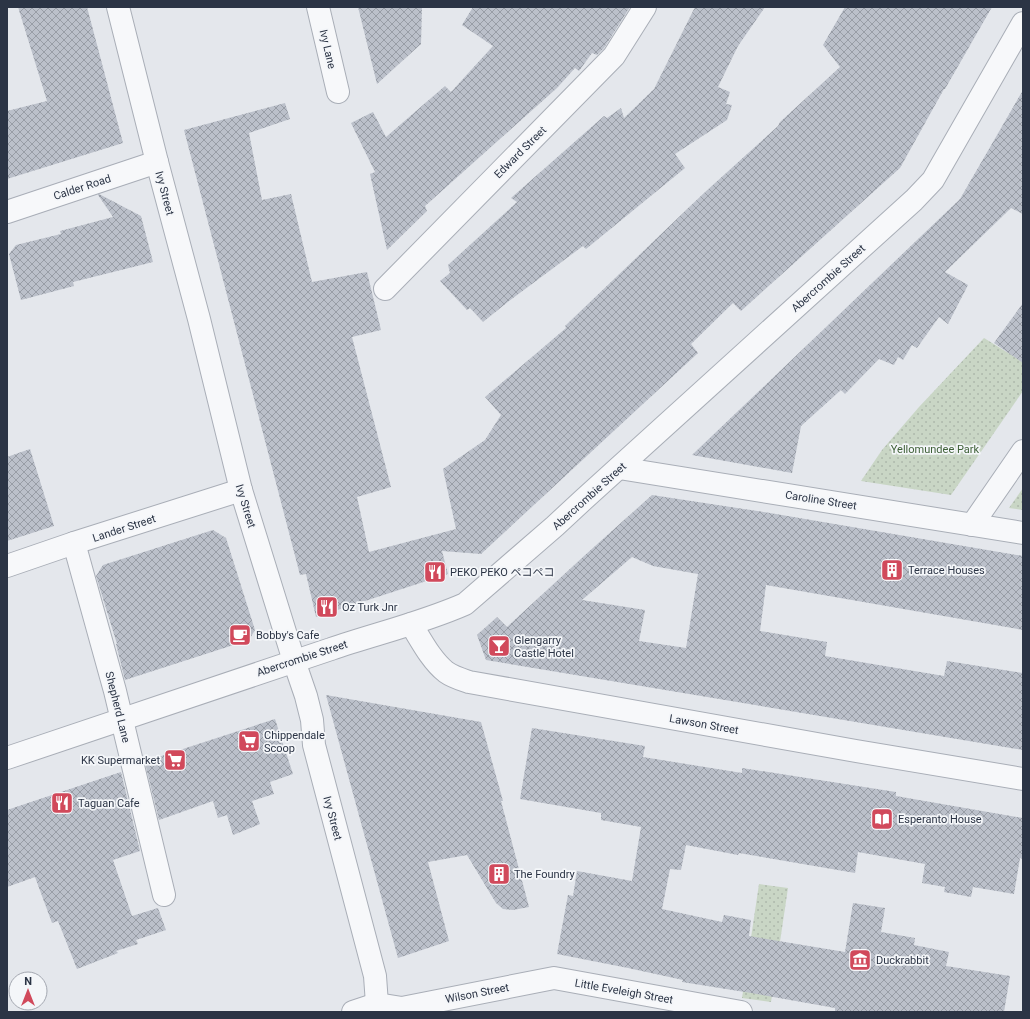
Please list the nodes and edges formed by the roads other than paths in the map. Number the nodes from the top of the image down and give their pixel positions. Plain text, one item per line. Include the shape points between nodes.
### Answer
1 (118, 7) edge
2 (318, 7) edge
3 (645, 7) edge
4 (1023, 23) edge
5 (338, 92) dead end
6 (157, 162) junction
7 (7, 212) edge
8 (385, 289) dead end
9 (1023, 451) edge
10 (619, 468) junction
11 (240, 490) junction
12 (972, 525) junction
13 (1023, 533) edge
14 (74, 543) junction
15 (7, 566) edge
16 (411, 624) junction
17 (294, 661) junction
18 (121, 718) junction
19 (7, 758) edge
20 (1023, 780) edge
21 (164, 895) dead end
22 (554, 978) joint
23 (377, 1004) junction
24 (353, 1012) edge
25 (741, 1012) edge

1 - 6 street, Ivy Street
2 - 5 street, Ivy Lane
3 - 8 street, Edward Street via 614,56
4 - 10 street, Abercrombie Street via 933,180
6 - 7 street, Calder Road
6 - 11 street, Ivy Street via 199,319
9 - 12 street
10 - 12 street, Caroline Street
10 - 16 street, Abercrombie Street via 465,604
11 - 14 street, Lander Street
11 - 17 street, Ivy Street
12 - 13 street, Caroline Street
14 - 15 street, Lander Street
14 - 18 street, Shepherd Lane
16 - 17 street, Abercrombie Street
16 - 20 street, Lawson Street via 442,668 458,679 468,682
17 - 18 street, Abercrombie Street
17 - 23 street, Ivy Street via 306,696 312,720 314,745 375,976
18 - 19 street, Abercrombie Street
18 - 21 street, Shepherd Lane
22 - 23 street, Wilson Street via 402,1008
22 - 25 street, Little Eveleigh Street
23 - 24 street, Wilson Street

